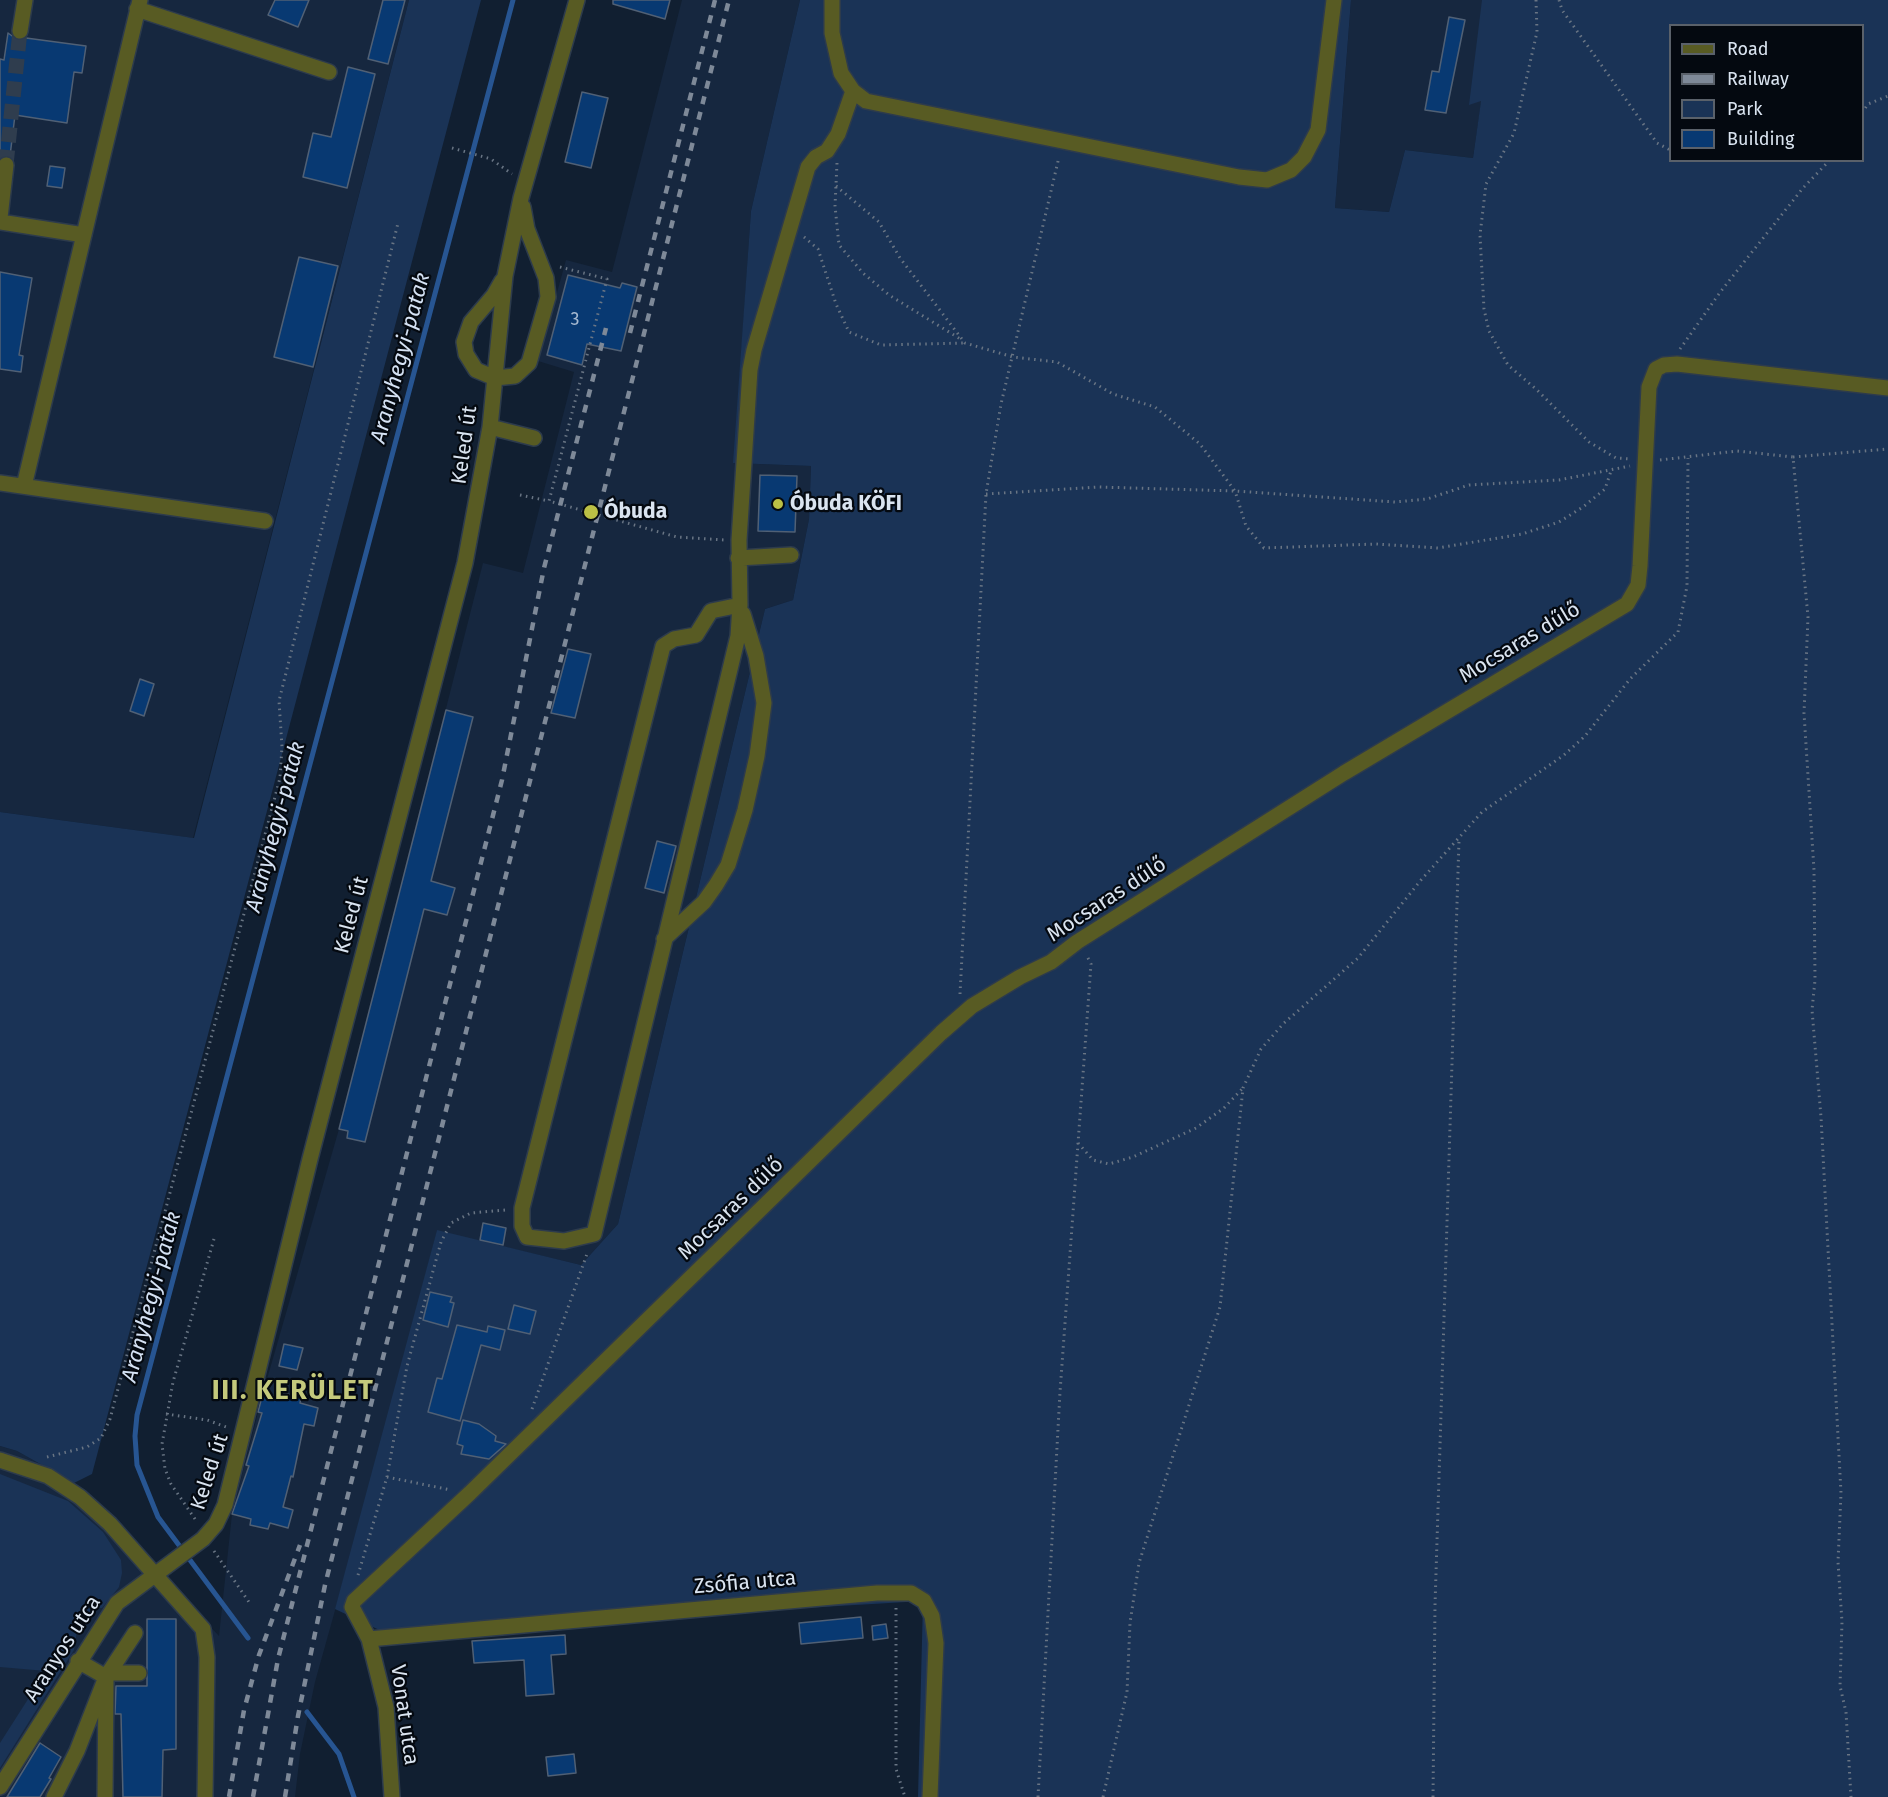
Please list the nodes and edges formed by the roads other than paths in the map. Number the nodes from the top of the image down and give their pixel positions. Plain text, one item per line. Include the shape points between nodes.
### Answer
1 (25, 0) edge
2 (578, 0) edge
3 (832, 0) edge
4 (1334, 0) edge
5 (138, 4) edge
6 (20, 31) tunnel mouth
7 (329, 72) dead end
8 (853, 91) junction
9 (6, 165) dead end
10 (523, 191) junction
11 (0, 220) edge
12 (84, 235) junction
13 (505, 276) junction
14 (495, 378) junction
15 (1888, 388) edge
16 (490, 427) junction
17 (534, 438) dead end
18 (0, 483) edge
19 (24, 486) junction
20 (265, 521) dead end
21 (791, 555) dead end
22 (738, 558) junction
23 (740, 605) junction
24 (664, 939) junction
25 (0, 1460) edge
26 (155, 1576) junction
27 (135, 1632) dead end
28 (369, 1639) junction
29 (78, 1661) junction
30 (139, 1673) dead end
31 (108, 1675) junction
32 (0, 1787) edge
33 (54, 1797) edge
34 (105, 1797) edge
35 (205, 1797) edge
36 (392, 1797) edge
37 (930, 1797) edge

1 - 6 street
2 - 10 street, Keled út
3 - 8 street via 837,59
4 - 8 street via 1318,130 1304,157 1291,170 1267,180 896,108 866,101
5 - 7 street
5 - 12 street
8 - 22 street via 838,134 827,151 808,167 750,370
9 - 11 street
10 - 13 street, Keled út
10 - 14 street via 527,229 546,278 548,297 529,363 515,376
11 - 12 street
12 - 19 street
13 - 14 street, Keled út
13 - 14 street via 471,322 464,342 476,370
14 - 16 street, Keled út
15 - 28 street, Mocsaras dűlő via 1664,364 1653,374 1649,387 1638,585 1627,604 1344,773 1051,962 972,1006 470,1493 359,1595 352,1607
16 - 17 street
16 - 26 street, Keled út via 465,563 310,1159 225,1505 204,1538
18 - 19 street
19 - 20 street
21 - 22 street
22 - 23 street
23 - 24 street via 736,642
23 - 24 street via 756,656 764,703 752,779 728,865 704,902
23 - 24 street via 711,610 696,635 674,639 663,646 522,1208 522,1226 527,1237 564,1241 594,1234
25 - 26 street via 48,1476 80,1497 110,1524
26 - 29 street, Aranyos utca via 117,1603
26 - 35 street via 205,1634
27 - 31 street
28 - 36 street, Vonat utca via 386,1707
28 - 37 street, Zsófia utca via 911,1593 924,1601 932,1616 936,1643
29 - 31 street
29 - 32 street, Aranyos utca
30 - 31 street
31 - 33 street
31 - 34 street

